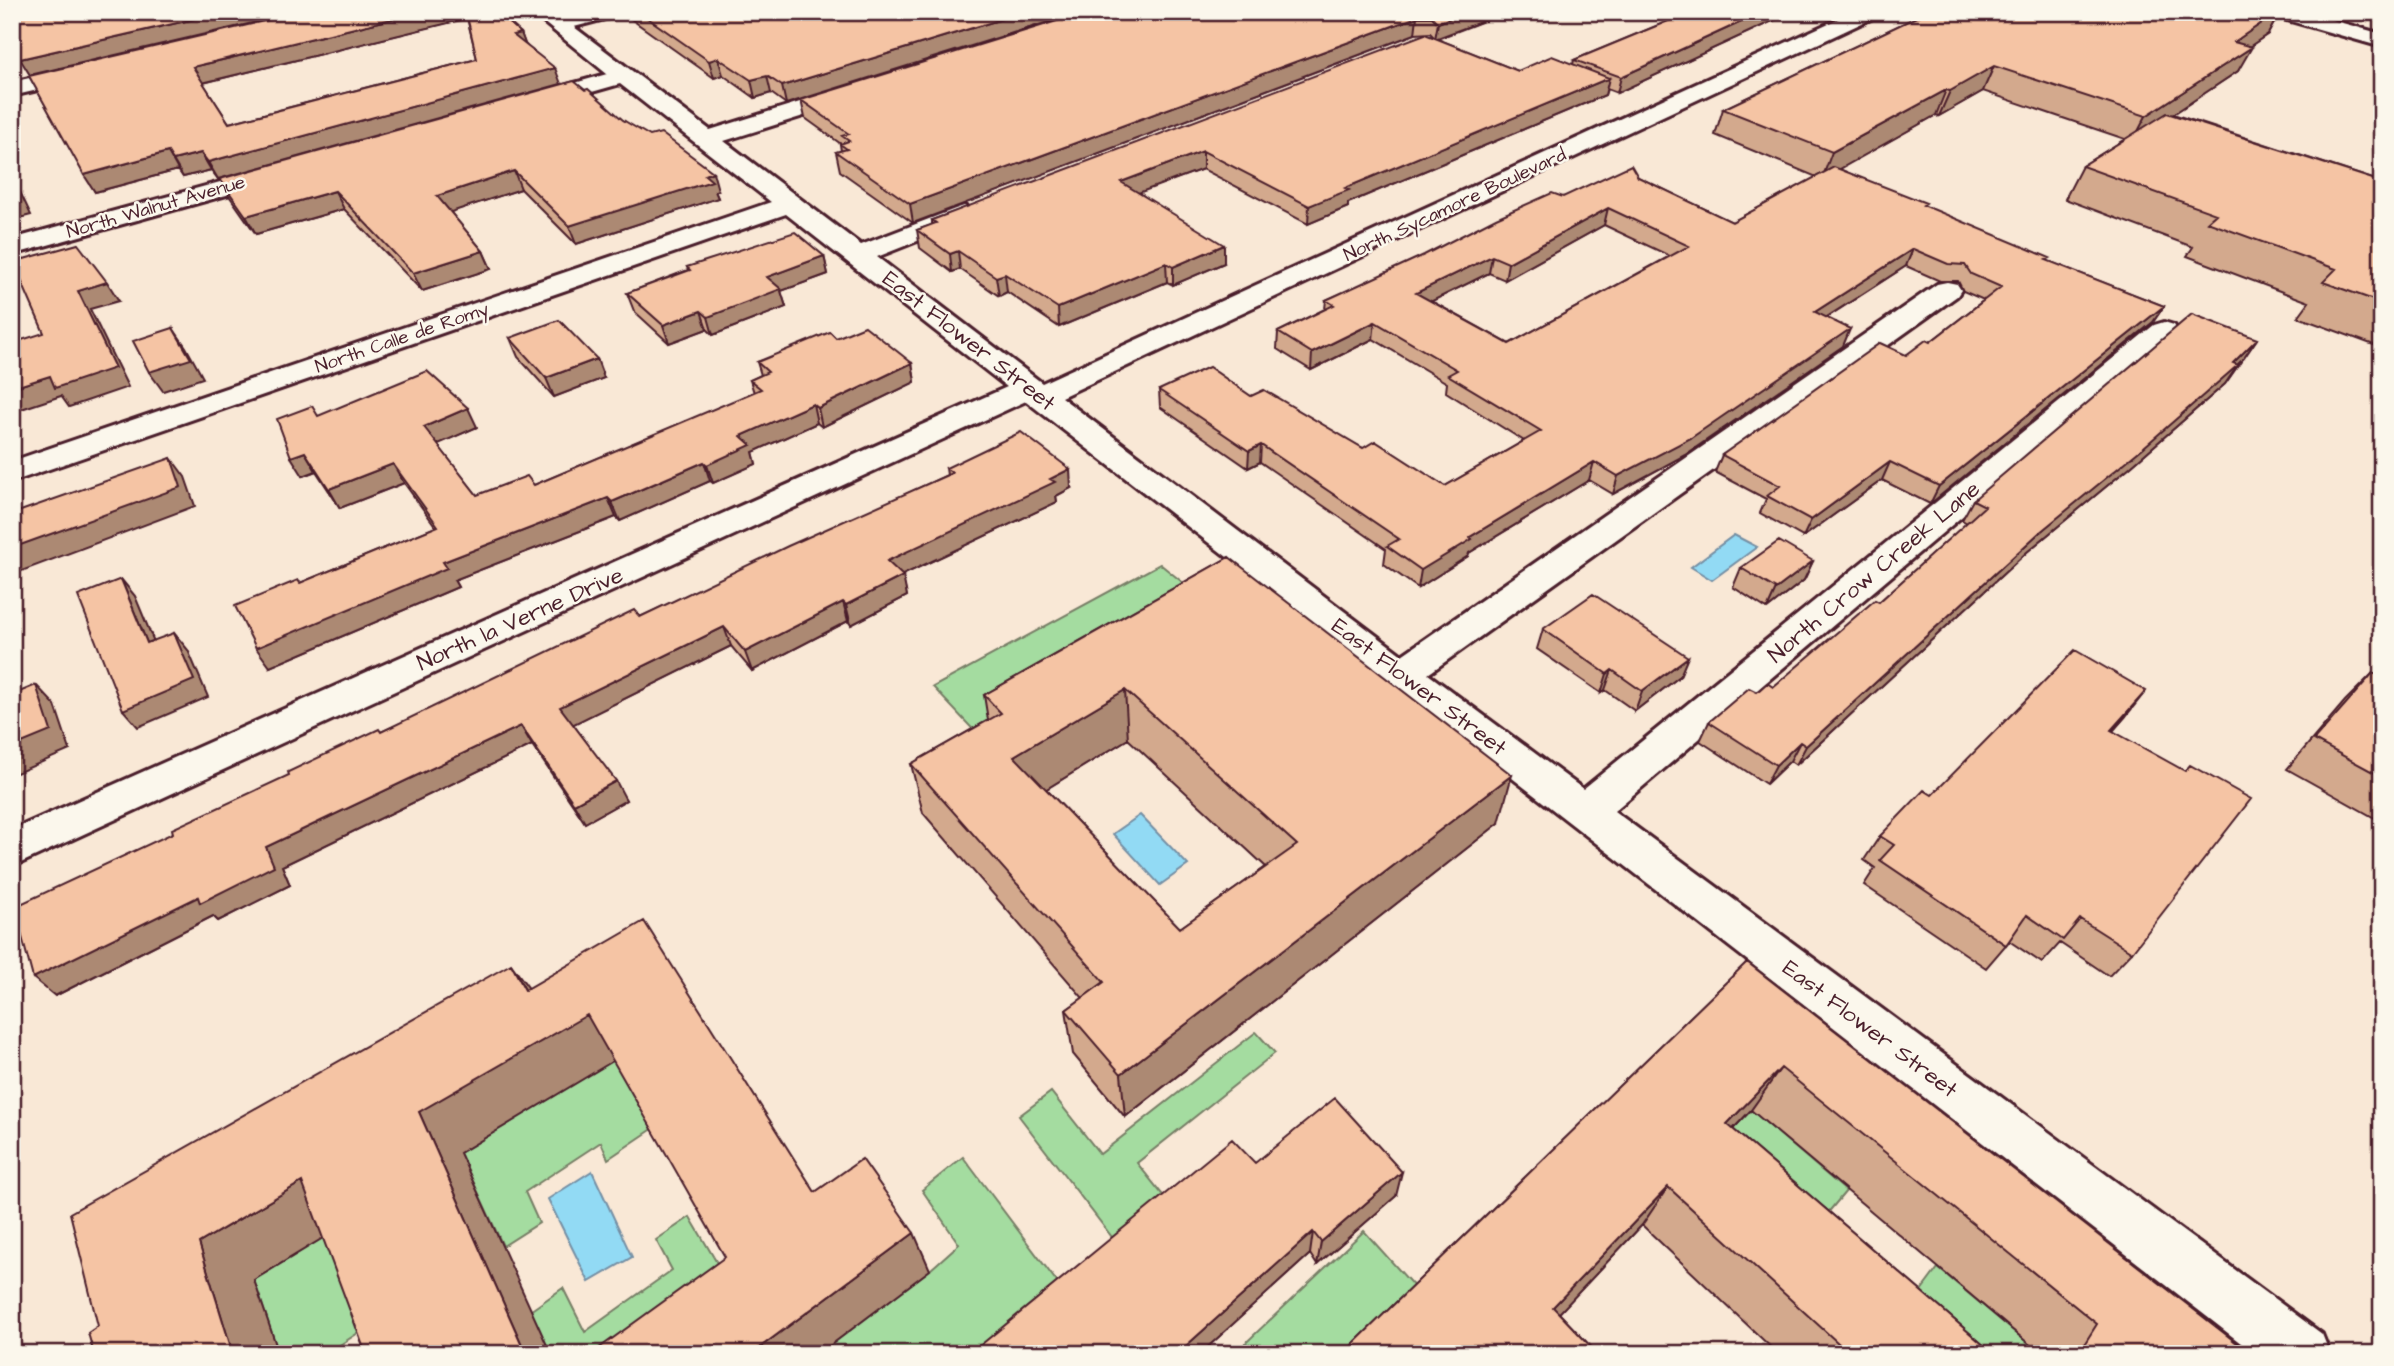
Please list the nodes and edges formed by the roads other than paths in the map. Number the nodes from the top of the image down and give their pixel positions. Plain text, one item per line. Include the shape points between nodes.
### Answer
1 (609, 12) edge
2 (1870, 12) edge
3 (2280, 12) edge
4 (2326, 12) edge
5 (550, 19) edge
6 (2382, 28) edge
7 (2382, 41) edge
8 (104, 68) edge
9 (624, 76) junction
10 (876, 86) edge
11 (12, 89) edge
12 (508, 108) edge
13 (706, 139) junction
14 (298, 167) edge
15 (792, 203) junction
16 (989, 205) edge
17 (12, 247) edge
18 (859, 255) junction
19 (1948, 290) dead end
20 (2164, 331) dead end
21 (1034, 393) junction
22 (12, 472) edge
23 (1403, 673) junction
24 (1584, 812) junction
25 (12, 849) edge
26 (2302, 1354) edge

1 - 5 street
2 - 21 street, North Sycamore Boulevard
3 - 7 street
4 - 6 street
5 - 9 street, East Flower Street
8 - 11 street
9 - 12 street
9 - 13 street, East Flower Street
10 - 13 street
13 - 15 street, East Flower Street
14 - 17 street, North Walnut Avenue
15 - 18 street, East Flower Street
15 - 22 street, North Calle de Romy
16 - 18 street
18 - 21 street, East Flower Street
19 - 23 street
20 - 24 street, North Crow Creek Lane
21 - 23 street, East Flower Street
21 - 25 street, North la Verne Drive
23 - 24 street, East Flower Street
24 - 26 street, East Flower Street

